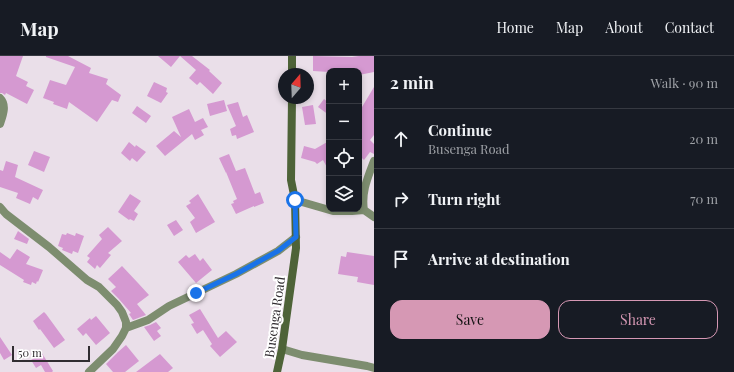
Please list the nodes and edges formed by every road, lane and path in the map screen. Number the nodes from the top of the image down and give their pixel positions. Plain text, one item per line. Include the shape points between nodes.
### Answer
1 (292, 56) edge
2 (292, 68) edge
3 (0, 98) edge
4 (292, 104) edge
5 (0, 124) edge
6 (374, 161) edge
7 (295, 200) junction
8 (0, 207) edge
9 (364, 210) junction
10 (374, 217) edge
11 (296, 237) junction
12 (126, 328) junction
13 (282, 349) junction
14 (374, 368) edge
15 (90, 372) edge
16 (278, 372) edge

1 - 2 street
3 - 5 street via 4,109
4 - 7 street, Busenga Road via 291,180
6 - 9 street via 363,192
7 - 9 street via 333,211
7 - 11 street, Busenga Road
8 - 12 street via 118,304
9 - 10 street
11 - 12 street via 278,251 236,274 169,306 148,320
11 - 13 street, Busenga Road
12 - 15 street via 113,349
13 - 14 street
13 - 16 street, Busenga Road

